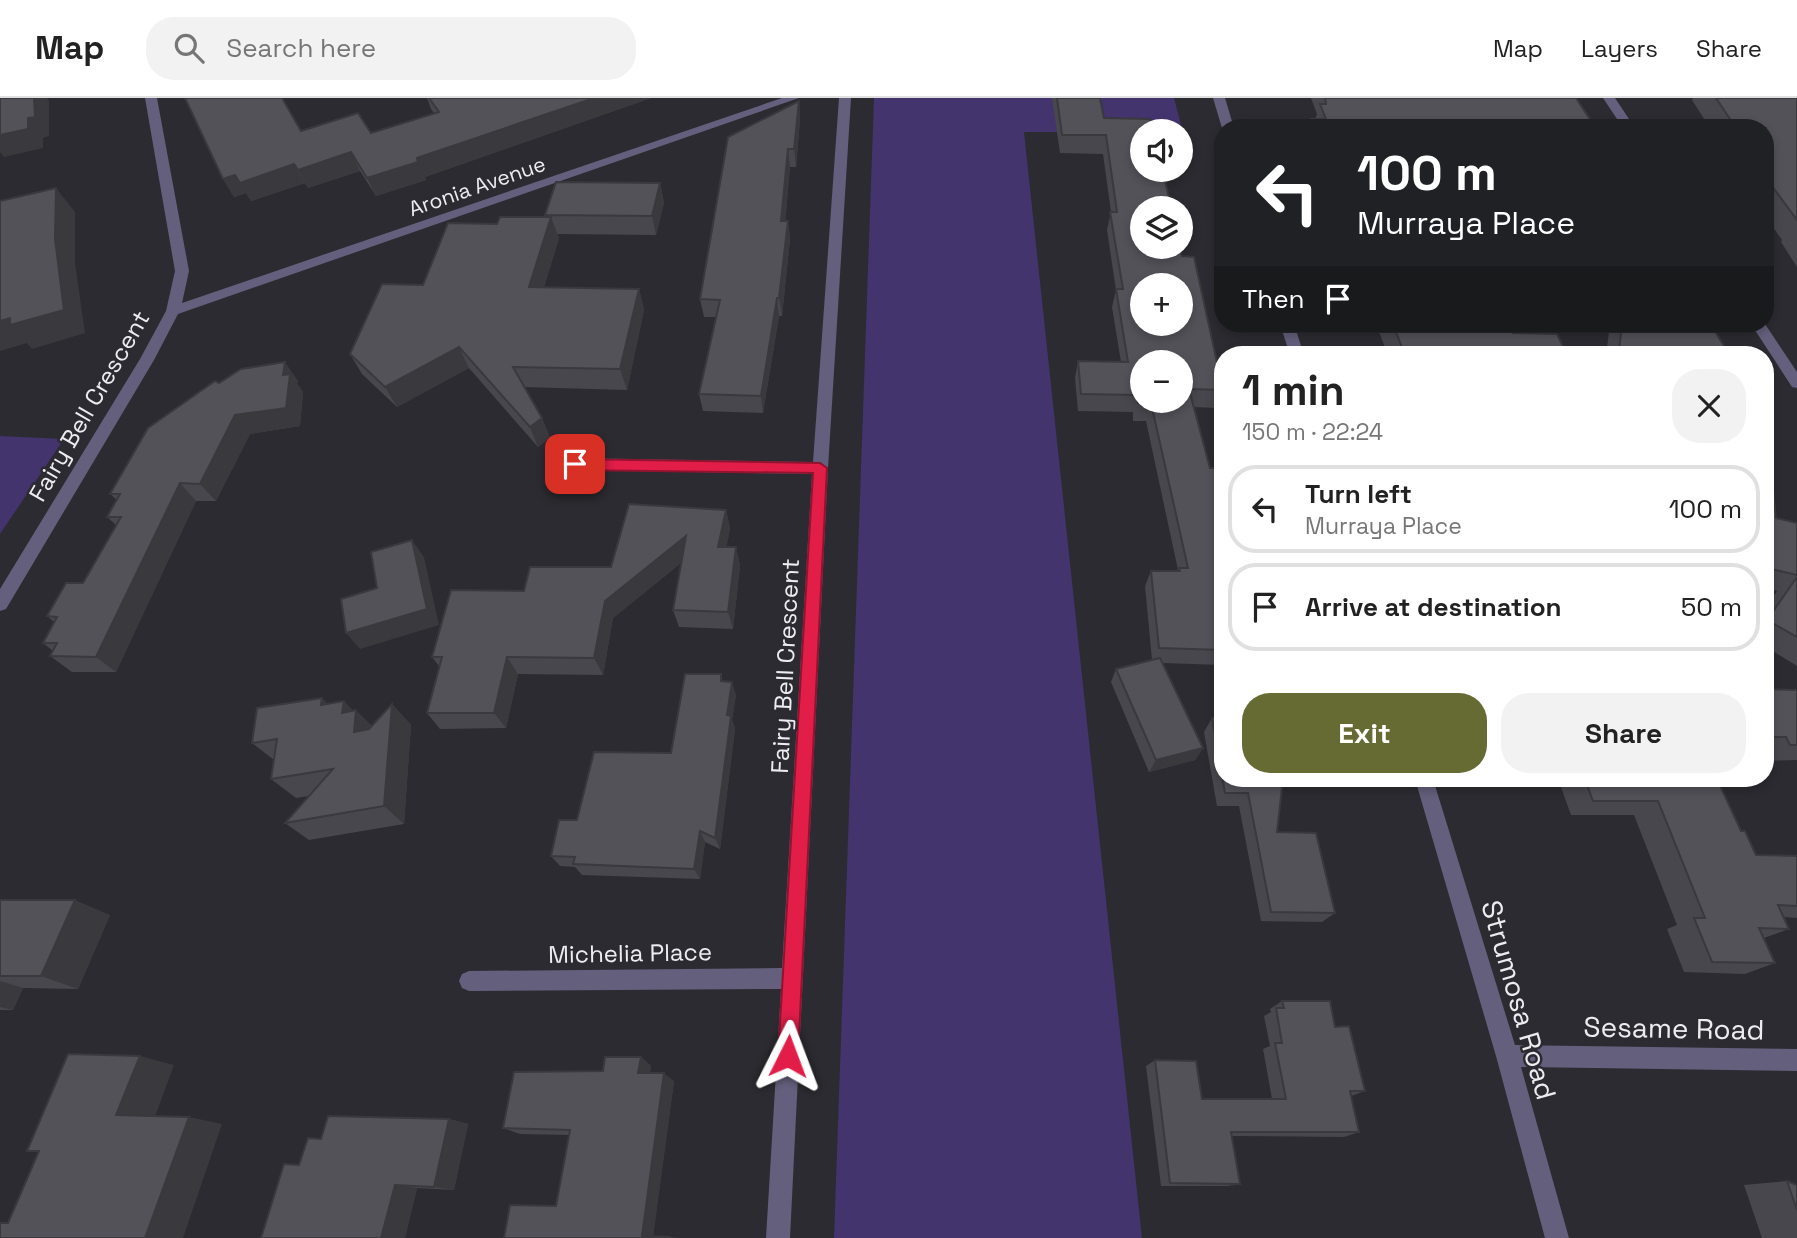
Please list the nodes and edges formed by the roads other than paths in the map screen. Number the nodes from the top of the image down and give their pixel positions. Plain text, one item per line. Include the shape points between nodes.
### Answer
1 (150, 98) edge
2 (793, 98) edge
3 (845, 98) edge
4 (1219, 98) edge
5 (1609, 98) edge
6 (1225, 119) edge
7 (1623, 119) edge
8 (173, 311) junction
9 (1774, 348) edge
10 (1797, 383) edge
11 (575, 464) dead end
12 (820, 468) junction
13 (0, 604) edge
14 (1426, 787) edge
15 (792, 978) junction
16 (469, 981) dead end
17 (1507, 1056) junction
18 (1797, 1060) edge
19 (778, 1238) edge
20 (1557, 1238) edge

1 - 8 street, Fairy Bell Crescent via 182,271
2 - 8 street, Aronia Avenue
3 - 12 street, Fairy Bell Crescent
4 - 6 street
5 - 7 street
8 - 13 street, Fairy Bell Crescent
9 - 10 street
11 - 12 street
12 - 15 street, Fairy Bell Crescent
14 - 17 street, Strumosa Road
15 - 16 street, Michelia Place
15 - 19 street, Fairy Bell Crescent
17 - 18 street, Sesame Road
17 - 20 street, Strumosa Road

